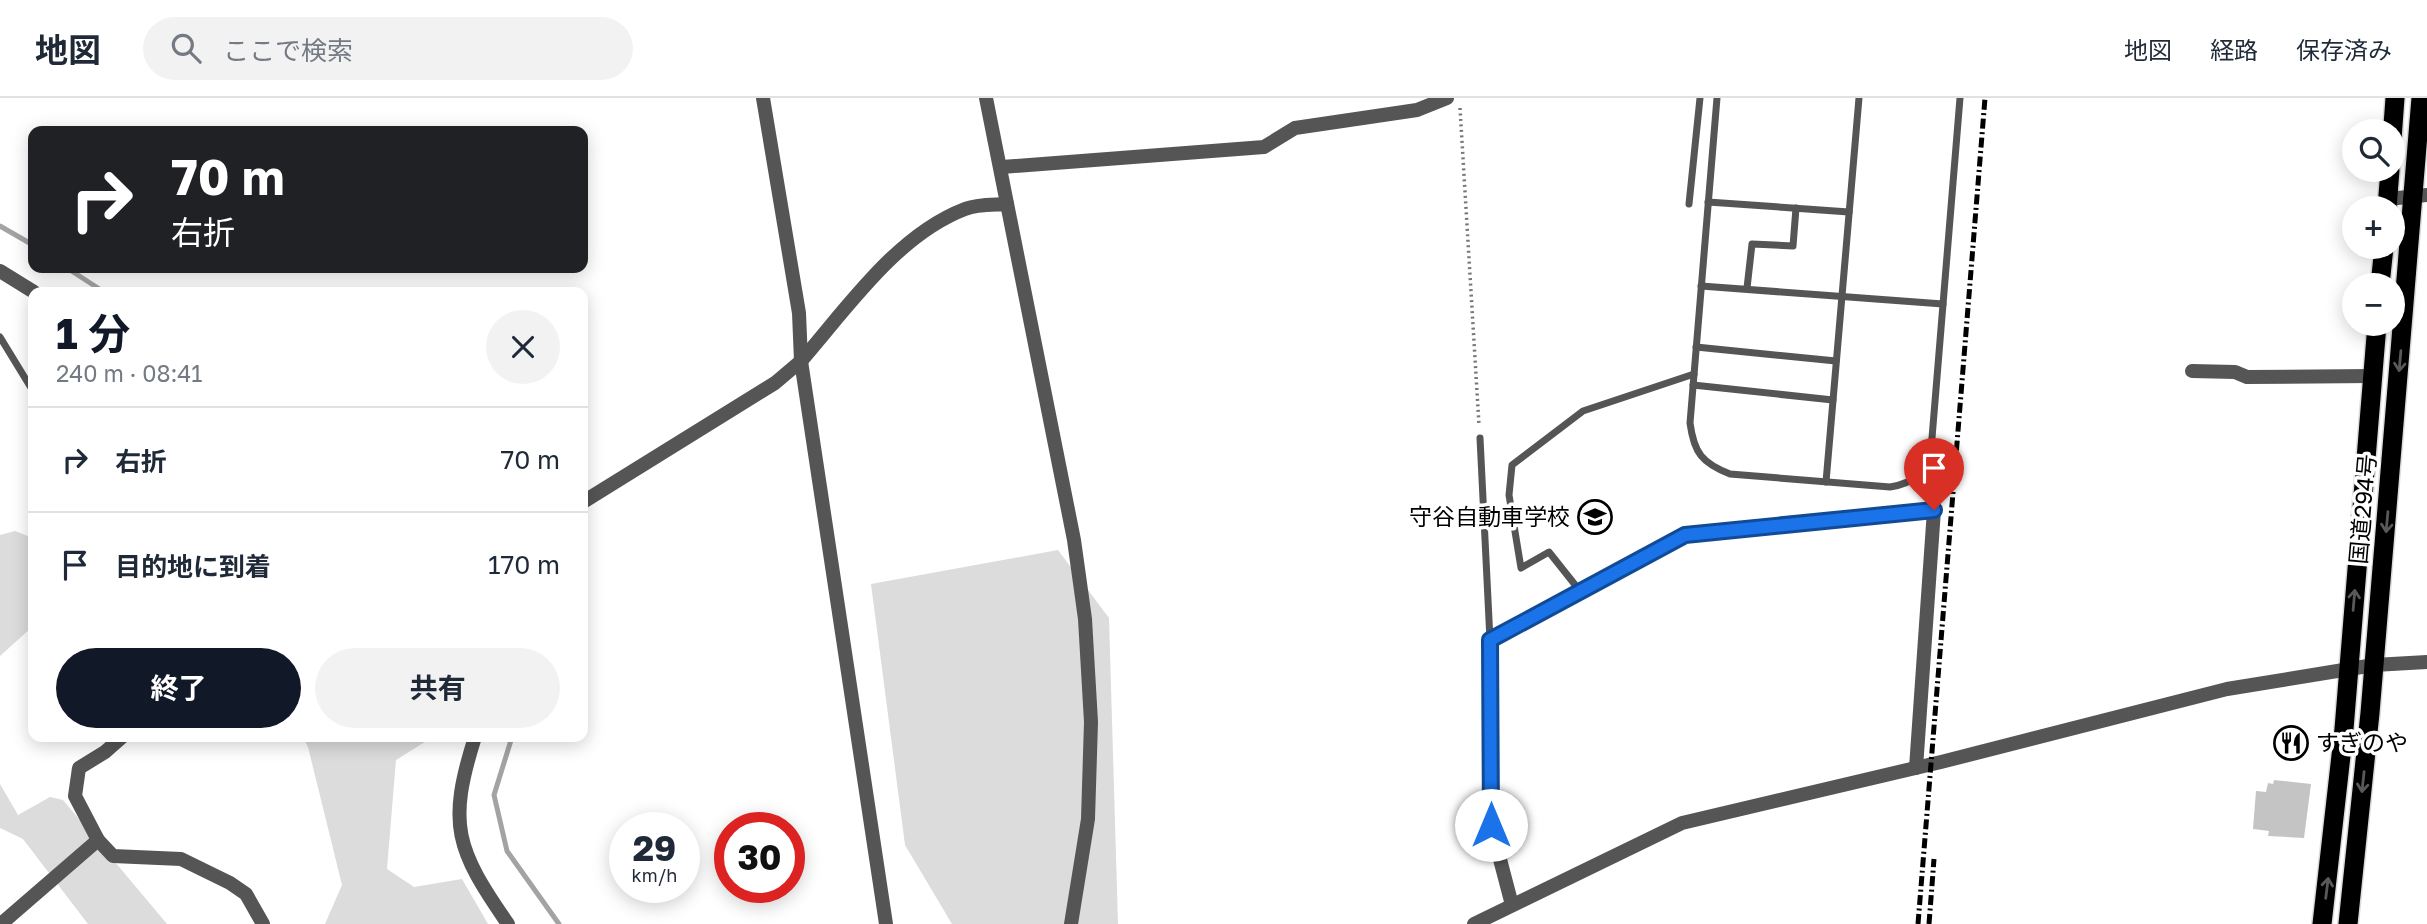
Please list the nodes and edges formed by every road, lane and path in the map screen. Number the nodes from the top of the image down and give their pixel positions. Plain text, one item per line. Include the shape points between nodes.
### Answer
1 (763, 98) edge
2 (986, 98) edge
3 (1447, 98) edge
4 (1460, 98) edge
5 (1700, 98) edge
6 (1717, 98) edge
7 (1859, 98) edge
8 (1960, 98) edge
9 (2395, 98) edge
10 (2421, 98) edge
11 (2393, 119) edge
12 (1002, 167) junction
13 (2420, 196) edge
14 (1708, 202) junction
15 (1007, 204) junction
16 (1689, 204) dead end
17 (1796, 208) junction
18 (1849, 212) junction
19 (0, 271) edge
20 (1701, 286) junction
21 (28, 288) edge
22 (1747, 288) junction
23 (1842, 295) junction
24 (1943, 304) junction
25 (2376, 336) edge
26 (0, 337) edge
27 (1696, 346) junction
28 (1836, 360) junction
29 (802, 361) junction
30 (2192, 372) dead end
31 (1694, 374) junction
32 (2372, 376) junction
33 (28, 383) edge
34 (1693, 385) junction
35 (1833, 400) junction
36 (1480, 438) joint
37 (1826, 482) junction
38 (588, 499) edge
39 (1580, 591) junction
40 (1490, 640) junction
41 (2427, 662) edge
42 (2374, 665) junction
43 (2348, 668) junction
44 (116, 742) edge
45 (474, 742) edge
46 (1916, 768) junction
47 (98, 840) junction
48 (1512, 905) junction
49 (1, 924) edge
50 (263, 924) edge
51 (508, 924) edge
52 (886, 924) edge
53 (1071, 924) edge
54 (1474, 924) edge
55 (2322, 924) edge
56 (2348, 924) edge

1 - 29 street via 799,313
2 - 12 street
3 - 12 street via 1416,110 1295,128 1265,147
4 - 36 path
5 - 16 lane
6 - 14 lane
7 - 18 lane
8 - 24 lane
9 - 11 highway
10 - 13 highway, 国道294号
12 - 15 street
13 -> 42 highway, 国道294号
14 - 17 lane
14 - 20 lane
15 - 29 street via 967,208 920,232 892,257
15 - 53 street via 1074,540 1085,619 1091,722 1088,819
17 - 18 lane
17 - 22 lane via 1793,246 1752,244
18 - 23 lane
19 - 21 street
20 - 22 lane
20 - 27 lane
22 - 23 lane
23 - 24 lane
23 - 28 lane
24 - 37 lane via 1926,468 1903,485 1890,487
25 - 32 highway, 国道294号
26 - 33 lane
27 - 28 lane
27 - 31 lane
28 - 35 lane
29 - 38 street via 775,383
29 - 52 street
30 - 32 street via 2235,372 2247,377
31 - 34 lane
31 - 39 lane via 1583,411 1512,465 1509,495 1521,568 1549,552
43 -> 32 highway, 国道294号
34 - 35 lane
34 - 37 lane via 1693,444 1709,466 1730,474
35 - 37 lane
36 - 40 lane
39 - 40 street
39 - 46 street via 1685,535 1934,510
40 - 48 street via 1491,825
41 - 42 street
42 - 43 street
42 -> 56 highway, 国道294号
43 - 46 street via 2227,690
55 -> 43 highway, 国道294号
44 - 47 street via 79,768 75,796
45 - 51 street via 460,787 461,843 478,881
46 - 48 street via 1682,823
47 - 49 street
47 - 50 street via 113,856 181,859 230,883 246,894
48 - 54 street

